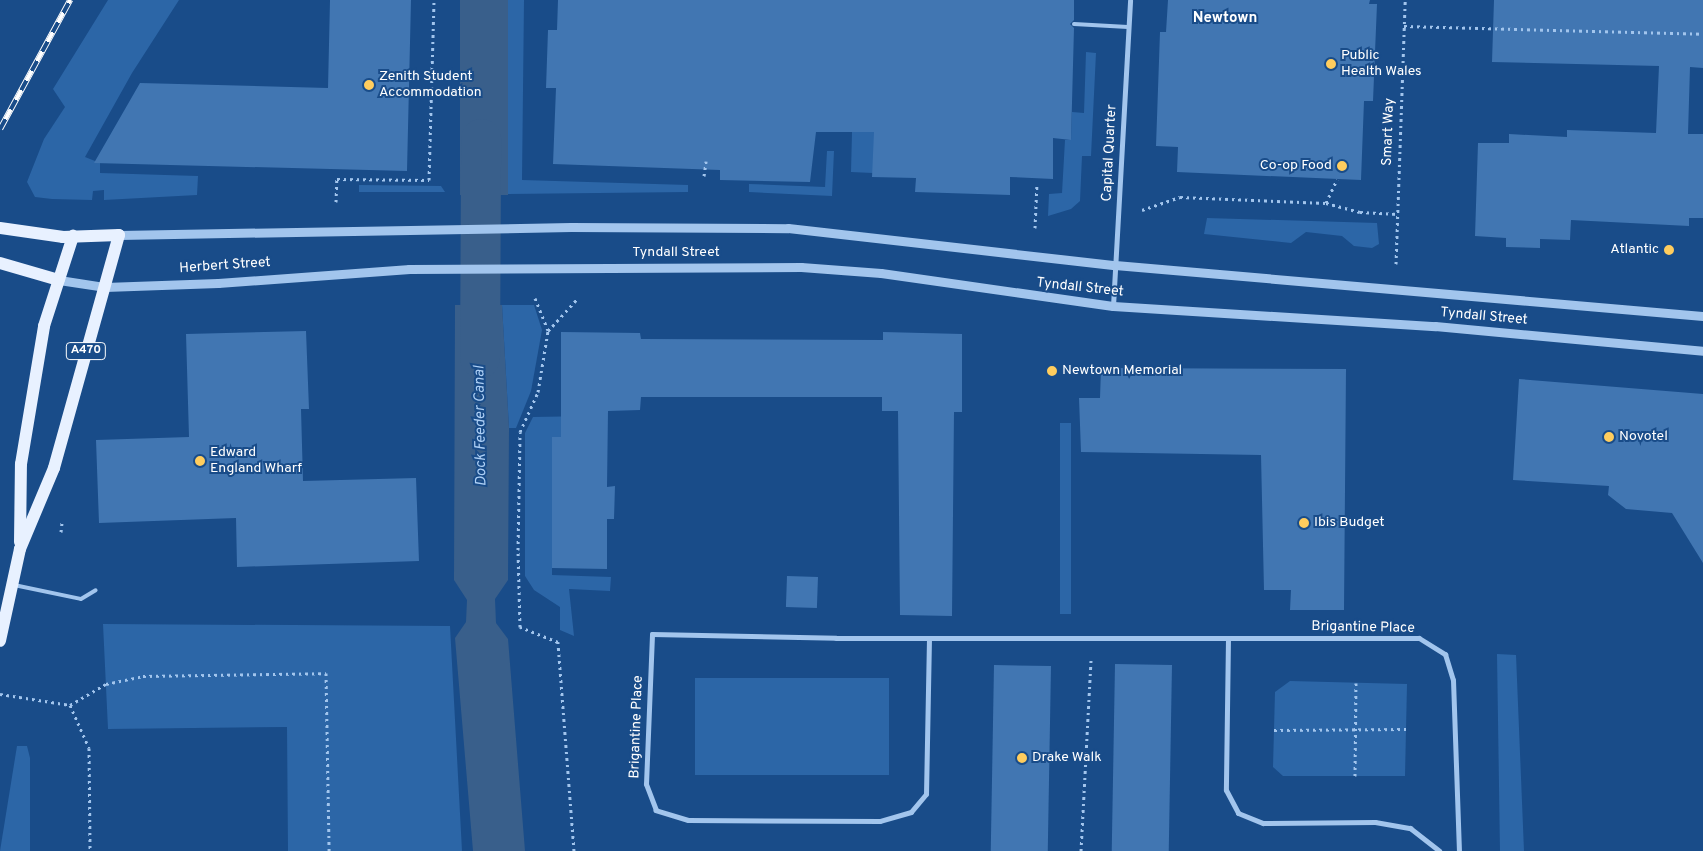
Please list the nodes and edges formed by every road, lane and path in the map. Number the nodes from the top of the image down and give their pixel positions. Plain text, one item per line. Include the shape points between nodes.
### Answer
1 (434, 0) edge
2 (1130, 0) edge
3 (1405, 0) edge
4 (1074, 24) dead end
5 (1404, 26) junction
6 (1128, 27) junction
7 (1703, 34) edge
8 (706, 161) dead end
9 (704, 176) dead end
10 (1337, 179) dead end
11 (1037, 183) dead end
12 (336, 202) dead end
13 (1326, 203) junction
14 (1142, 210) dead end
15 (1398, 214) junction
16 (0, 228) edge
17 (1035, 228) dead end
18 (119, 235) junction
19 (73, 236) junction
20 (0, 263) edge
21 (1115, 265) junction
22 (1396, 265) dead end
23 (455, 268) joint
24 (58, 280) junction
25 (105, 287) junction
26 (536, 298) dead end
27 (577, 299) dead end
28 (1113, 306) junction
29 (1703, 316) edge
30 (548, 331) junction
31 (1703, 351) edge
32 (20, 549) junction
33 (12, 584) junction
34 (96, 590) dead end
35 (929, 638) junction
36 (1092, 638) junction
37 (1228, 638) junction
38 (0, 641) edge
39 (1356, 683) dead end
40 (0, 694) edge
41 (70, 705) junction
42 (1355, 729) junction
43 (1406, 729) dead end
44 (1274, 730) dead end
45 (1355, 776) dead end
46 (90, 851) edge
47 (329, 851) edge
48 (574, 851) edge
49 (1081, 851) edge
50 (1439, 851) edge
51 (1459, 851) edge

1 - 12 path via 429,180 337,179
2 - 6 street, Capital Quarter
3 - 5 path, Smart Way
4 - 6 lane
5 - 7 path
5 - 15 path, Smart Way
6 - 21 street, Capital Quarter
8 - 9 path
10 - 13 path
11 - 17 path
13 - 14 path via 1180,197
13 - 15 path via 1360,212
15 - 22 path, Smart Way
16 - 19 main road
18 - 19 main road
18 - 21 street, Tyndall Street via 521,228 788,228
18 - 25 main road, A470
19 - 24 main road, A470
20 - 24 main road, Herbert Street
21 - 28 street, Capital Quarter
21 - 29 street, Tyndall Street
23 - 25 street, Herbert Street
23 - 28 street, Tyndall Street via 801,267 881,273
24 - 25 street, Herbert Street
24 - 32 main road, A470 via 44,326 21,464
25 - 32 main road, A470 via 54,468
26 - 30 path
27 - 30 path
28 - 31 street, Tyndall Street via 1435,326
30 - 48 path via 538,392 520,432 520,627 558,642
32 - 33 main road, A470
33 - 34 lane via 81,599
33 - 38 main road, A470
35 - 35 street, Brigantine Place via 652,634 646,784 656,810 698,820 880,821 911,812 926,794
35 - 36 street, Brigantine Place
36 - 37 street, Brigantine Place
36 - 49 path
37 - 50 street via 1226,790 1238,813 1263,823 1374,822 1410,828
37 - 51 street, Brigantine Place via 1419,638 1445,654 1453,680 1455,823
39 - 42 path
40 - 41 path
41 - 46 path via 89,748
41 - 47 path via 106,684 143,676 326,673
42 - 43 path
42 - 44 path
42 - 45 path

